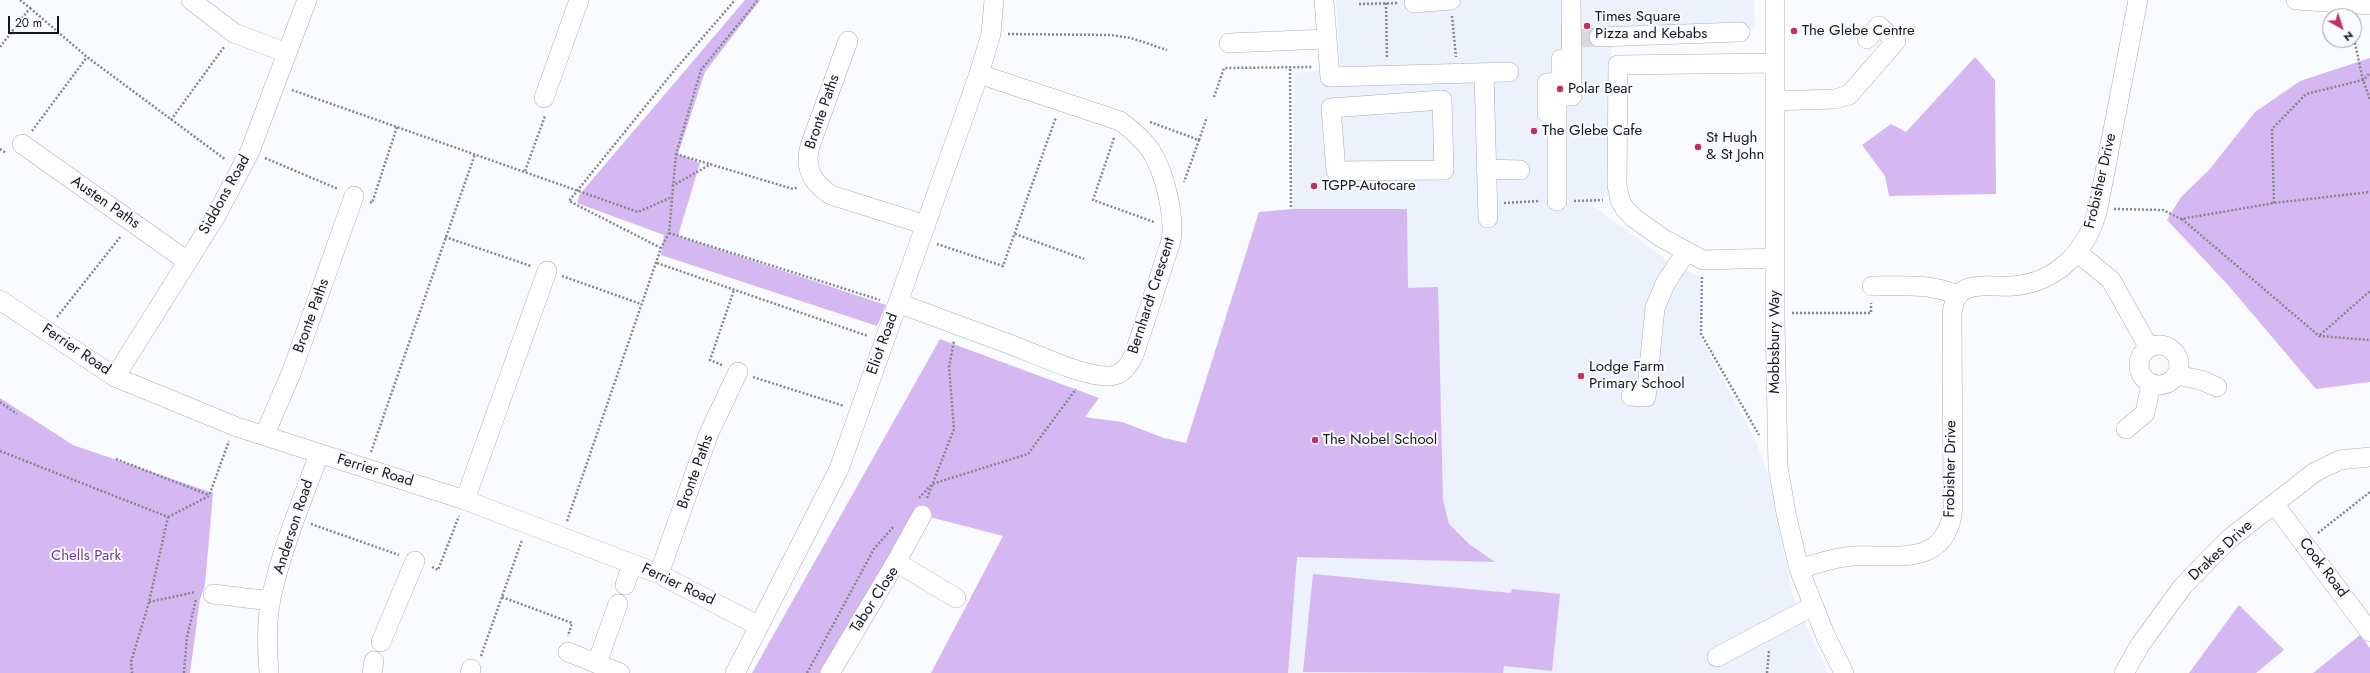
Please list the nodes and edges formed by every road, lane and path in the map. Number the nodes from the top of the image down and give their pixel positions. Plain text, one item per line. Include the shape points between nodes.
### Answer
1 (20, 0) edge
2 (191, 0) edge
3 (307, 0) edge
4 (579, 0) edge
5 (735, 0) edge
6 (758, 0) edge
7 (994, 0) edge
8 (1324, 0) edge
9 (1562, 0) edge
10 (1571, 0) edge
11 (1775, 0) edge
12 (2138, 0) edge
13 (2296, 0) edge
14 (1451, 1) edge
15 (1386, 3) junction
16 (1414, 3) joint
17 (1359, 4) dead end
18 (2370, 5) edge
19 (30, 8) junction
20 (2336, 8) edge
21 (2356, 8) edge
22 (1740, 32) dead end
23 (234, 33) junction
24 (991, 34) junction
25 (1599, 37) tunnel mouth
26 (1327, 38) junction
27 (1867, 39) dead end
28 (848, 41) dead end
29 (1229, 43) dead end
30 (0, 47) edge
31 (2356, 48) edge
32 (1167, 50) dead end
33 (287, 53) junction
34 (86, 57) junction
35 (1774, 63) junction
36 (1290, 69) junction
37 (1329, 71) junction
38 (1509, 72) dead end
39 (1484, 73) junction
40 (2370, 73) edge
41 (979, 74) junction
42 (1450, 74) junction
43 (1387, 76) junction
44 (2363, 80) junction
45 (276, 85) junction
46 (1559, 89) junction
47 (1214, 97) dead end
48 (544, 98) joint
49 (1442, 100) junction
50 (2370, 100) edge
51 (1775, 101) junction
52 (1061, 102) junction
53 (1331, 108) junction
54 (1207, 116) dead end
55 (171, 120) junction
56 (1127, 126) junction
57 (397, 127) junction
58 (1199, 140) junction
59 (22, 144) joint
60 (250, 151) junction
61 (475, 154) junction
62 (676, 154) junction
63 (712, 164) junction
64 (1486, 169) junction
65 (240, 170) junction
66 (1520, 170) dead end
67 (525, 172) junction
68 (813, 179) junction
69 (672, 187) junction
70 (576, 190) junction
71 (2370, 192) edge
72 (354, 196) junction
73 (672, 197) junction
74 (1553, 201) dead end
75 (2274, 202) junction
76 (1170, 206) junction
77 (1291, 207) dead end
78 (2098, 208) junction
79 (1488, 218) dead end
80 (2181, 219) junction
81 (132, 222) junction
82 (1173, 228) junction
83 (924, 232) junction
84 (669, 233) junction
85 (1015, 234) junction
86 (661, 248) junction
87 (1686, 252) junction
88 (2078, 253) junction
89 (1775, 258) junction
90 (1084, 259) dead end
91 (1703, 260) junction
92 (187, 261) junction
93 (657, 263) junction
94 (547, 271) dead end
95 (1872, 286) joint
96 (734, 290) junction
97 (2370, 291) edge
98 (1957, 295) junction
99 (0, 300) edge
100 (897, 305) junction
101 (1775, 320) junction
102 (958, 325) junction
103 (47, 330) junction
104 (2319, 336) junction
105 (2370, 340) edge
106 (884, 342) junction
107 (2149, 348) junction
108 (738, 372) junction
109 (2176, 375) junction
110 (115, 376) junction
111 (2151, 384) junction
112 (2217, 387) dead end
113 (1631, 396) dead end
114 (0, 402) edge
115 (860, 411) junction
116 (17, 414) dead end
117 (237, 427) junction
118 (2126, 429) dead end
119 (265, 434) junction
120 (1776, 434) junction
121 (0, 451) edge
122 (319, 454) junction
123 (2370, 457) edge
124 (116, 459) dead end
125 (368, 468) junction
126 (2370, 492) edge
127 (209, 496) junction
128 (465, 500) junction
129 (2275, 504) junction
130 (922, 515) joint
131 (168, 517) junction
132 (296, 519) junction
133 (528, 525) junction
134 (562, 537) junction
135 (2305, 543) junction
136 (415, 561) junction
137 (896, 562) junction
138 (632, 564) junction
139 (1799, 570) junction
140 (659, 574) junction
141 (625, 585) dead end
142 (205, 593) junction
143 (502, 598) junction
144 (956, 598) dead end
145 (271, 601) junction
146 (149, 602) junction
147 (618, 604) dead end
148 (1812, 606) junction
149 (759, 626) junction
150 (2370, 632) edge
151 (382, 642) dead end
152 (568, 652) joint
153 (1717, 657) dead end
154 (597, 663) junction
155 (471, 671) edge
156 (132, 673) edge
157 (184, 673) edge
158 (269, 673) edge
159 (620, 673) edge
160 (735, 673) edge
161 (830, 673) edge
162 (1844, 673) edge
163 (2124, 673) edge

1 - 19 path
2 - 23 street
3 - 33 street, Siddons Road
4 - 48 street
5 - 70 path
6 - 62 path via 701,70
7 - 24 street, Eliot Road
8 - 26 street
9 - 46 street
10 - 46 street via 1574,38
11 - 35 street, Mobbsbury Way
12 - 78 street, Frobisher Drive
13 - 20 street
14 - 16 street
14 - 42 path
15 - 16 path
15 - 17 path
15 - 43 path
18 - 21 street
19 - 30 path
19 - 34 path
22 - 25 street
23 - 33 street
23 - 55 path
24 - 32 path via 1110,35 1130,38
24 - 41 street, Eliot Road
26 - 29 street
26 - 37 street
27 - 51 street via 1879,26 1896,41 1849,95 1835,99
28 - 68 street, Bronte Paths via 808,155 809,171
31 - 44 path
33 - 45 street, Siddons Road
34 - 55 path
34 - 59 path
35 - 51 street, Mobbsbury Way
35 - 87 street via 1618,65 1617,179 1620,200 1634,218
36 - 37 path
36 - 47 path via 1224,68
36 - 77 path
37 - 43 street
37 - 53 street
38 - 39 street
39 - 42 street
39 - 64 street
40 - 44 path
41 - 52 street
41 - 83 street, Eliot Road
42 - 43 street
42 - 49 street
44 - 50 path
44 - 75 path via 2306,94 2272,129
45 - 57 path
45 - 60 street, Siddons Road
46 - 74 street
48 - 67 path via 551,100
49 - 53 street
49 - 53 street via 1444,170 1336,171
51 - 89 street, Mobbsbury Way
52 - 56 street
52 - 85 path
54 - 58 path
55 - 65 path
56 - 58 path via 1145,120
56 - 76 street, Bernhardt Crescent via 1152,152 1159,166
56 - 82 path via 1093,200
57 - 61 path
57 - 72 path via 372,203
58 - 76 path via 1177,200
59 - 81 street, Austen Paths
60 - 65 street, Siddons Road
60 - 72 path
61 - 67 path
61 - 125 path via 370,455
62 - 63 path
62 - 69 path
63 - 68 path via 793,189
63 - 69 path
64 - 66 street
64 - 79 street
65 - 92 street, Siddons Road via 216,216
67 - 70 path
68 - 83 street via 831,194
69 - 73 path
70 - 73 path via 638,212
70 - 86 path via 569,200
71 - 75 path
72 - 119 street, Bronte Paths via 292,371
73 - 84 path
75 - 80 path
76 - 82 street, Bernhardt Crescent
78 - 80 path via 2163,210
78 - 88 street, Frobisher Drive via 2092,230
80 - 104 path
81 - 92 street, Austen Paths
81 - 103 path
82 - 102 street, Bernhardt Crescent via 1169,248 1132,360 1124,369 1112,376 1097,375 1061,364
83 - 85 path via 1003,266
83 - 100 street, Eliot Road
84 - 86 path
84 - 100 path
85 - 90 path
86 - 93 path
87 - 91 street
87 - 113 street via 1665,284 1655,308 1646,397
88 - 98 street, Frobisher Drive via 2058,270 2034,282 2012,286 1973,287
88 - 107 street via 2111,280
89 - 91 street
89 - 101 street, Mobbsbury Way
91 - 120 path via 1701,334 1758,435
92 - 110 street, Siddons Road
93 - 96 path
93 - 134 path
94 - 128 street
95 - 98 street via 1927,286
95 - 101 path via 1871,314 1789,313
96 - 106 path
96 - 108 path via 710,360
97 - 104 path
98 - 139 street, Frobisher Drive via 1952,313 1953,508 1952,521 1945,536 1932,548 1915,555 1839,558
99 - 103 street, Ferrier Road
100 - 102 street, Bernhardt Crescent
100 - 106 street, Eliot Road
101 - 120 street, Mobbsbury Way
102 - 130 path via 949,367 954,429
103 - 110 street, Ferrier Road
104 - 105 path
106 - 115 street, Eliot Road
107 - 109 street via 2161,345 2173,351 2179,362
107 - 111 street via 2144,352 2139,364 2142,376
108 - 115 path
108 - 140 street, Bronte Paths via 709,433
109 - 111 street via 2166,384
109 - 112 street via 2201,380
110 - 117 street, Ferrier Road
111 - 118 street via 2145,414
114 - 116 path
115 - 149 street, Eliot Road via 839,469
117 - 119 street, Ferrier Road
117 - 127 path
119 - 122 street, Ferrier Road
120 - 139 street, Mobbsbury Way via 1778,467
121 - 131 path
122 - 125 street, Ferrier Road
122 - 132 street, Anderson Road
123 - 129 street, Drakes Drive via 2340,460 2315,472
124 - 127 path
125 - 128 street, Ferrier Road
126 - 135 path
127 - 131 path
128 - 133 street, Ferrier Road
128 - 136 path via 438,570
129 - 135 street, Cook Road
129 - 163 street, Drakes Drive via 2229,539 2183,586 2140,645
130 - 137 street
131 - 146 path
132 - 136 path
132 - 145 street, Anderson Road
133 - 134 street, Ferrier Road
133 - 143 path
134 - 138 street, Ferrier Road
135 - 150 street, Cook Road
136 - 151 street
137 - 144 street, Tabor Close
137 - 161 street, Tabor Close
138 - 140 street, Ferrier Road
138 - 141 street
139 - 148 street, Mobbsbury Way
140 - 149 street, Ferrier Road
142 - 145 street
142 - 146 path
142 - 157 path via 187,637
143 - 152 path via 572,623 565,644 571,646
143 - 155 path via 478,662 474,663
145 - 158 street, Anderson Road via 267,655
146 - 156 path via 131,662
147 - 154 street
148 - 153 street
148 - 162 street, Mobbsbury Way
149 - 160 street, Eliot Road
152 - 154 street
154 - 159 street

